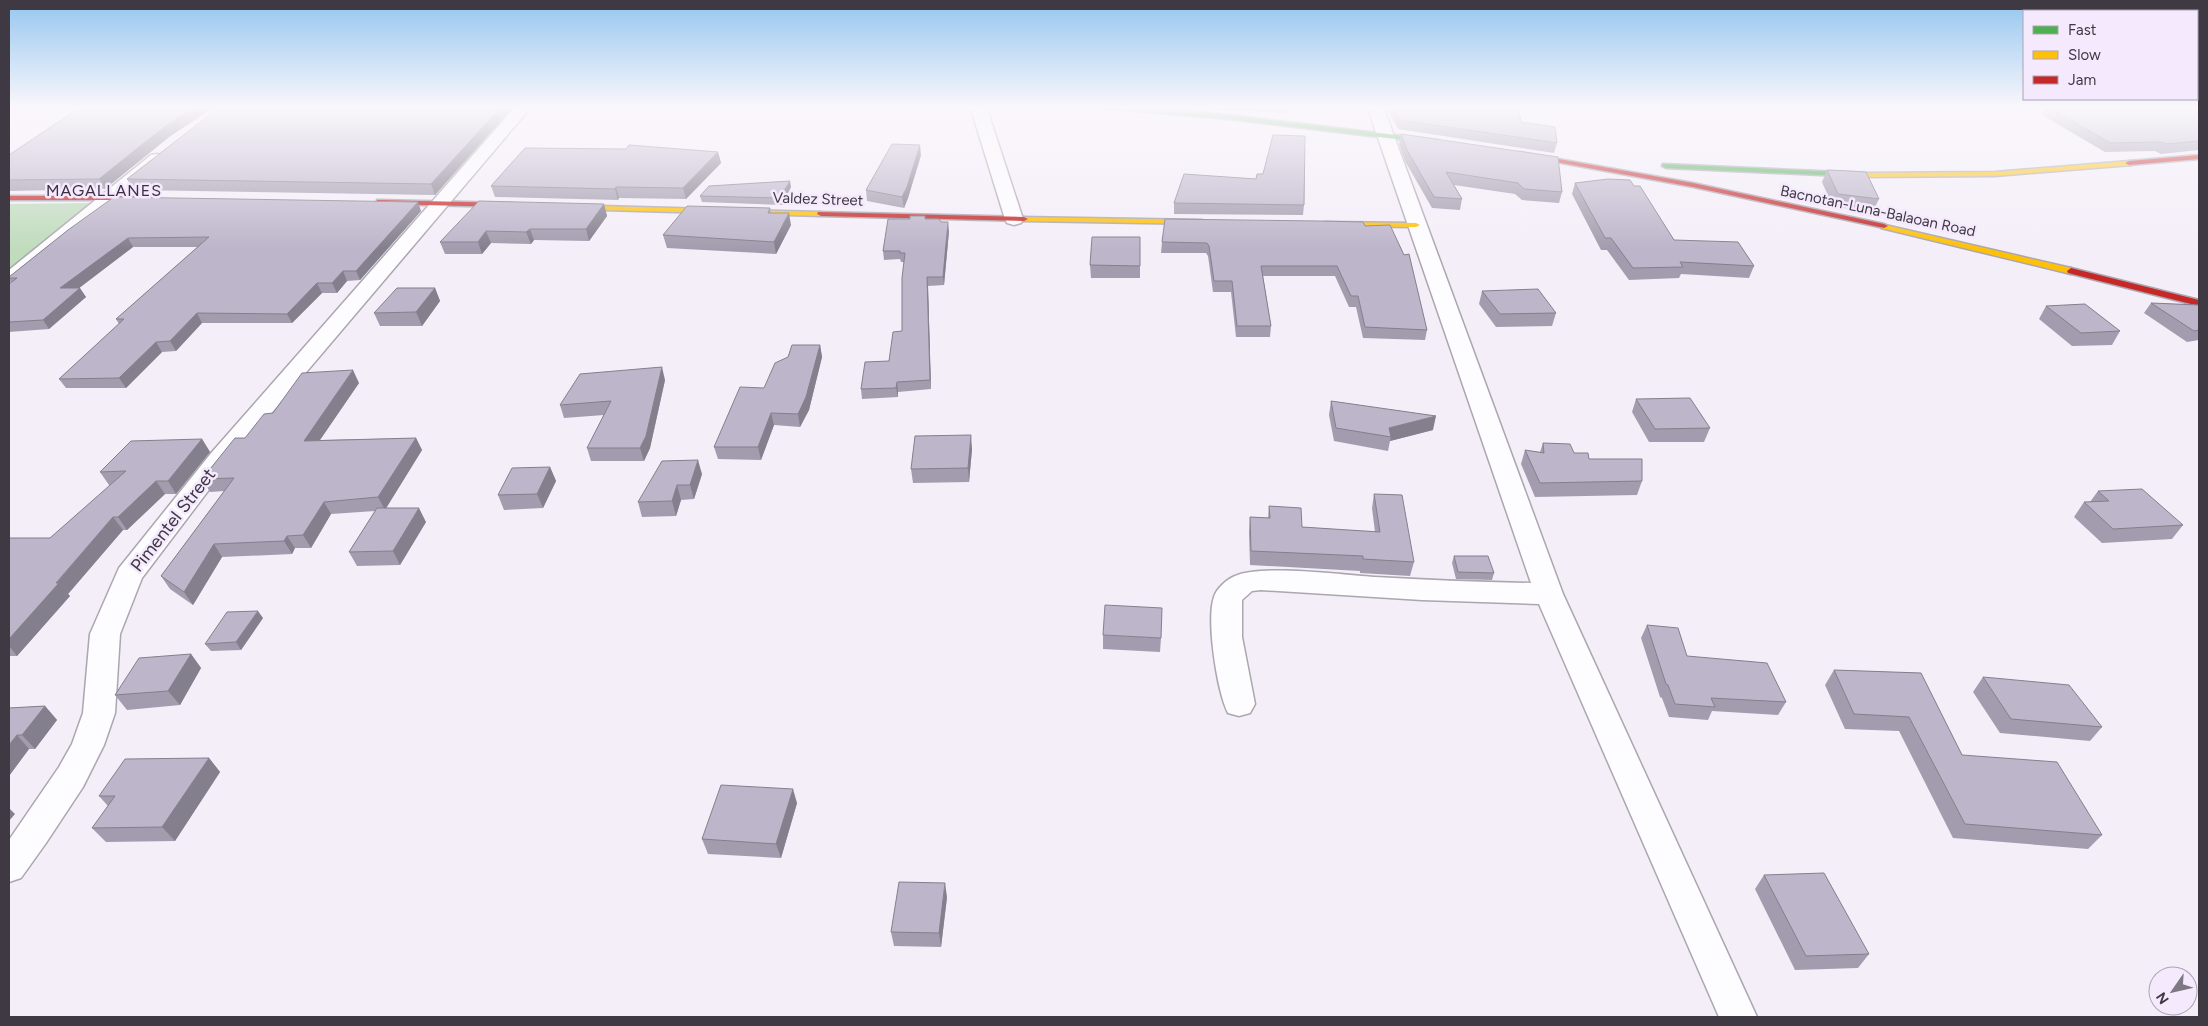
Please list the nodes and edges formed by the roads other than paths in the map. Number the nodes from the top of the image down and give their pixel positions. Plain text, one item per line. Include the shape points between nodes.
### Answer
1 (163, 154) edge
2 (483, 154) edge
3 (993, 154) edge
4 (1392, 154) edge
5 (1520, 154) edge
6 (2199, 157) edge
7 (1589, 166) junction
8 (111, 197) junction
9 (9, 198) edge
10 (160, 198) edge
11 (365, 202) edge
12 (441, 203) junction
13 (520, 205) edge
14 (559, 206) edge
15 (1014, 219) junction
16 (1210, 222) edge
17 (1318, 224) edge
18 (1416, 225) junction
19 (9, 280) edge
20 (2199, 303) edge
21 (1549, 594) junction
22 (1239, 704) dead end
23 (9, 867) edge
24 (1738, 1017) edge

1 - 8 street
2 - 12 street, Pimentel Street
3 - 15 street
4 - 18 street
5 - 7 street, Bacnotan-Luna-Balaoan Road
6 - 7 street via 2068,169 1928,176
7 - 20 street, Bacnotan-Luna-Balaoan Road via 1870,223
8 - 9 street
8 - 10 street
8 - 19 street
11 - 12 street
12 - 13 street
12 - 23 street, Pimentel Street via 221,457 130,575 105,634 99,713 88,745 71,777
14 - 15 street, Valdez Street
15 - 16 street, Valdez Street
17 - 18 street
18 - 21 street
21 - 22 street via 1262,580 1244,583 1228,596 1225,610
21 - 24 street

